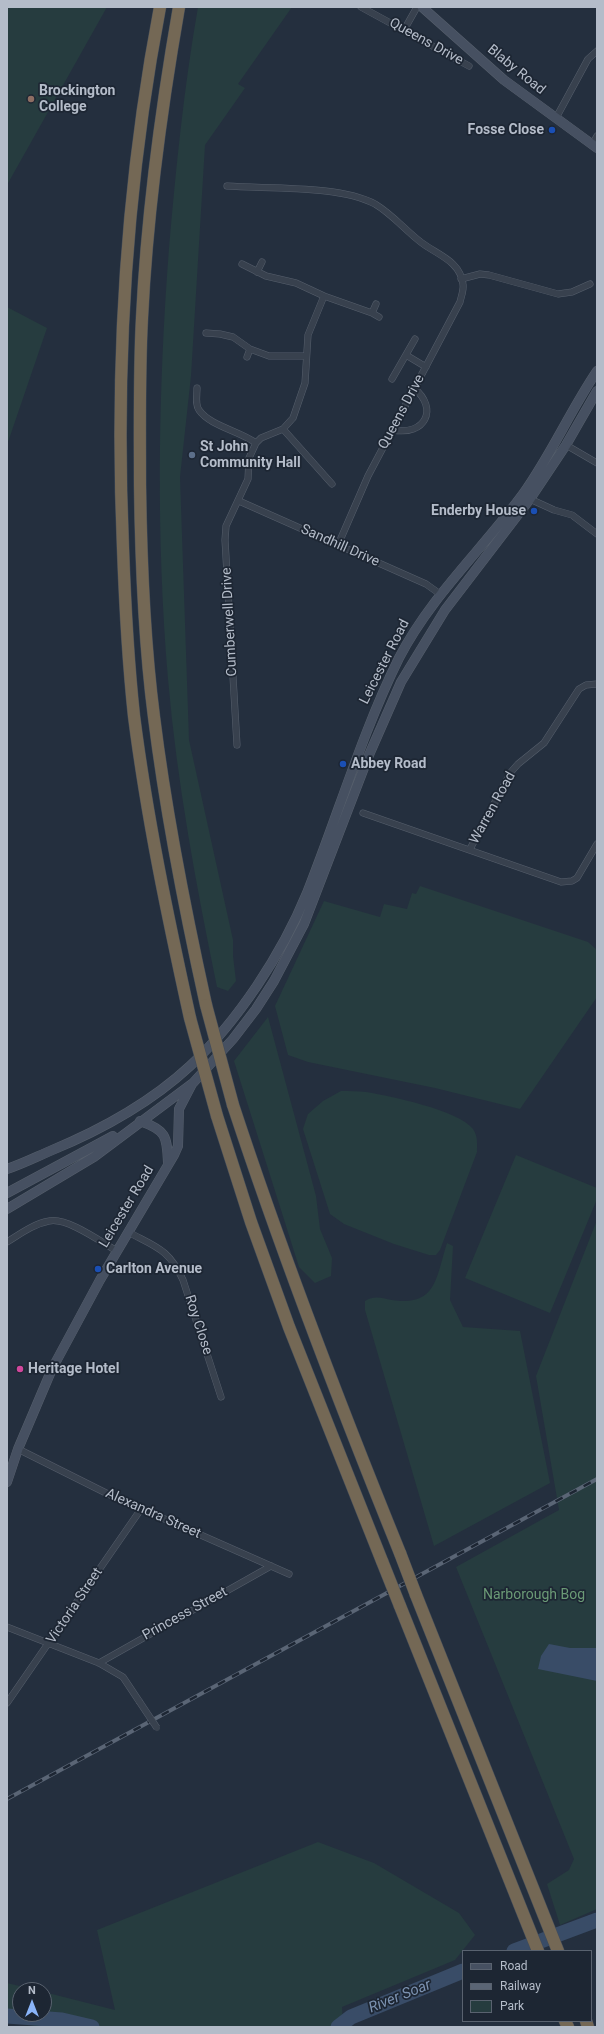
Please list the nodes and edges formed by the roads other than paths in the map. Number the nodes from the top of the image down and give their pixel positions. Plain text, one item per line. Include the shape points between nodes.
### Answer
1 (160, 7) edge
2 (179, 7) edge
3 (361, 7) edge
4 (417, 7) edge
5 (422, 7) edge
6 (404, 30) junction
7 (597, 51) edge
8 (469, 66) dead end
9 (556, 118) junction
10 (597, 136) edge
11 (595, 147) edge
12 (227, 186) dead end
13 (262, 262) dead end
14 (242, 264) dead end
15 (257, 272) junction
16 (461, 279) junction
17 (590, 284) dead end
18 (324, 296) junction
19 (376, 304) dead end
20 (372, 313) junction
21 (379, 317) dead end
22 (206, 334) dead end
23 (415, 339) dead end
24 (250, 349) junction
25 (406, 354) junction
26 (306, 356) junction
27 (247, 357) dead end
28 (426, 367) junction
29 (597, 371) edge
30 (392, 380) dead end
31 (196, 388) dead end
32 (414, 388) junction
33 (597, 391) edge
34 (283, 430) junction
35 (393, 430) junction
36 (256, 443) junction
37 (566, 445) junction
38 (597, 463) edge
39 (332, 484) dead end
40 (530, 499) junction
41 (239, 501) junction
42 (597, 534) edge
43 (338, 545) junction
44 (440, 594) junction
45 (597, 684) edge
46 (236, 745) dead end
47 (363, 813) dead end
48 (597, 844) edge
49 (470, 849) junction
50 (193, 1083) junction
51 (137, 1123) junction
52 (168, 1162) junction
53 (7, 1169) edge
54 (7, 1193) edge
55 (7, 1209) edge
56 (128, 1232) junction
57 (7, 1242) edge
58 (117, 1251) junction
59 (221, 1397) dead end
60 (18, 1449) junction
61 (7, 1482) edge
62 (141, 1508) junction
63 (271, 1566) junction
64 (289, 1574) dead end
65 (7, 1627) edge
66 (49, 1643) junction
67 (99, 1662) junction
68 (7, 1703) edge
69 (157, 1728) dead end
70 (538, 1950) edge
71 (558, 1950) edge

1 - 70 highway, bridge via 144,102 128,246 123,321 120,486 126,618 134,713 158,864 190,1018 216,1116 251,1222 289,1327
2 - 71 highway, bridge via 155,164 146,262 140,379 141,520 147,648 156,737 178,867 206,1005 233,1105 270,1216 310,1326
3 - 6 street, Queens Drive
4 - 6 street
5 - 9 main road, Blaby Road via 504,80
6 - 8 street, Queens Drive
7 - 9 street via 588,59
9 - 11 main road, Blaby Road
10 - 11 street
12 - 16 street via 334,192 376,204 422,243 451,262
13 - 15 street
14 - 15 street
15 - 18 street via 296,283
16 - 17 street via 480,274 489,275 558,294 572,292
16 - 28 street, Queens Drive via 463,285 460,302
18 - 20 street
18 - 26 street via 308,335
19 - 20 street
20 - 21 street
22 - 24 street via 233,337
23 - 25 street
24 - 26 street via 269,356
24 - 27 street
25 - 28 street
25 - 30 street
26 - 34 street via 305,383 293,418
28 - 32 street, Queens Drive
29 - 44 main road, Leicester Road via 523,495
31 - 36 street via 196,405 199,411 221,426 245,434
32 - 35 street, Queens Drive
32 - 35 street via 425,401 426,419 414,430
33 - 37 main road, Leicester Road
34 - 36 street via 261,438
34 - 39 street
35 - 43 street, Queens Drive via 368,476
36 - 41 street, Cumberwell Drive via 249,458 248,479
37 - 38 street
37 - 40 main road, Leicester Road
40 - 42 street via 572,515
40 - 50 main road, Leicester Road via 445,610 402,682 369,756 304,924 274,981 256,1008 233,1039
41 - 43 street, Sandhill Drive
41 - 46 street, Cumberwell Drive via 226,526 225,540
43 - 44 street, Sandhill Drive via 426,584
44 - 53 main road, Leicester Road via 403,652 377,706 296,917 268,968 222,1032 189,1067 116,1121
45 - 49 street, Warren Road via 579,689 544,743 511,772
47 - 49 street
48 - 49 street via 581,874 566,882
50 - 51 main road
50 - 52 main road, Leicester Road via 179,1109 178,1146
51 - 52 main road, Leicester Road via 156,1127 162,1133 168,1147
51 - 54 main road
51 - 55 main road via 94,1157
52 - 56 main road, Leicester Road
56 - 58 main road, Leicester Road
56 - 59 street, Roy Close via 162,1251 176,1265
57 - 58 street via 32,1226 55,1220 68,1224
58 - 60 main road, Leicester Road via 52,1369
60 - 61 main road, Leicester Road
60 - 62 street, Alexandra Street
62 - 63 street, Alexandra Street
62 - 66 street, Victoria Street
63 - 64 street, Alexandra Street
63 - 67 street, Princess Street
65 - 66 street
66 - 67 street
66 - 68 street, Victoria Street
67 - 69 street, bridge via 123,1677

